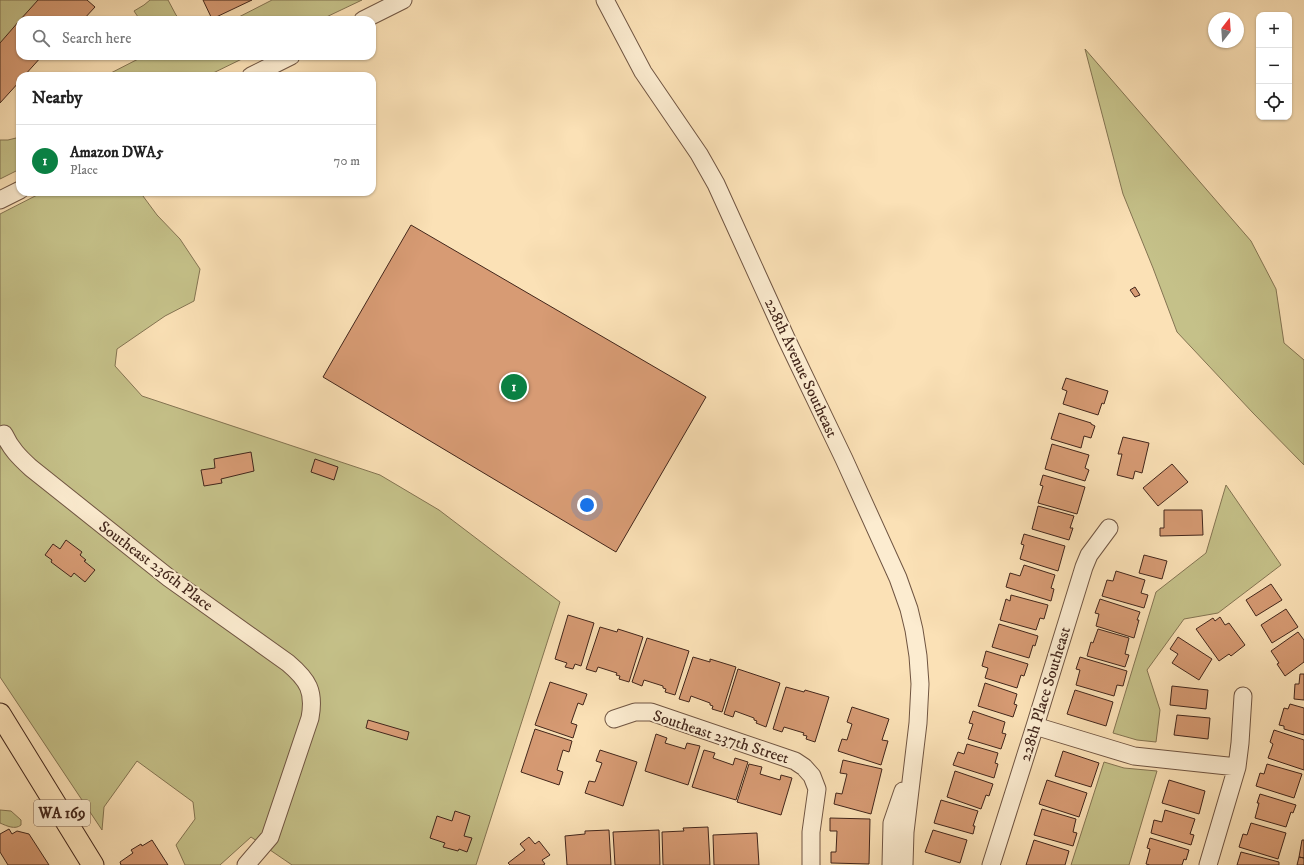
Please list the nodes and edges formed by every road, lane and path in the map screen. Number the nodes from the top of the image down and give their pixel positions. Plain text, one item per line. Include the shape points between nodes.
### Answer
1 (403, 0) edge
2 (605, 0) edge
3 (371, 16) edge
4 (283, 60) edge
5 (259, 72) edge
6 (16, 192) edge
7 (0, 200) edge
8 (4, 434) dead end
9 (1108, 528) dead end
10 (1243, 696) dead end
11 (0, 714) edge
12 (614, 719) dead end
13 (1035, 726) junction
14 (912, 762) junction
15 (1237, 767) junction
16 (93, 865) edge
17 (246, 865) edge
18 (811, 865) edge
19 (891, 865) edge
20 (904, 865) edge
21 (991, 865) edge
22 (1208, 865) edge

1 - 3 street
2 - 14 street, 228th Avenue Southeast via 643,72 699,154 716,184 903,592 914,630 920,684
4 - 5 street
6 - 7 street
8 - 17 street, Southeast 236th Place via 10,447 31,468 169,578 288,663 299,673 311,693 310,718 270,837
9 - 13 street, 228th Place Southeast via 1089,555 1084,567
10 - 15 street
11 - 16 main road, WA 169
12 - 18 street, Southeast 237th Street via 634,712 651,712 795,761 804,767 812,776 817,789 811,832
13 - 15 street via 1134,756
13 - 21 street, 228th Place Southeast
14 - 19 street, 228th Avenue Southeast via 892,823
14 - 20 street, 228th Avenue Southeast
15 - 22 street

